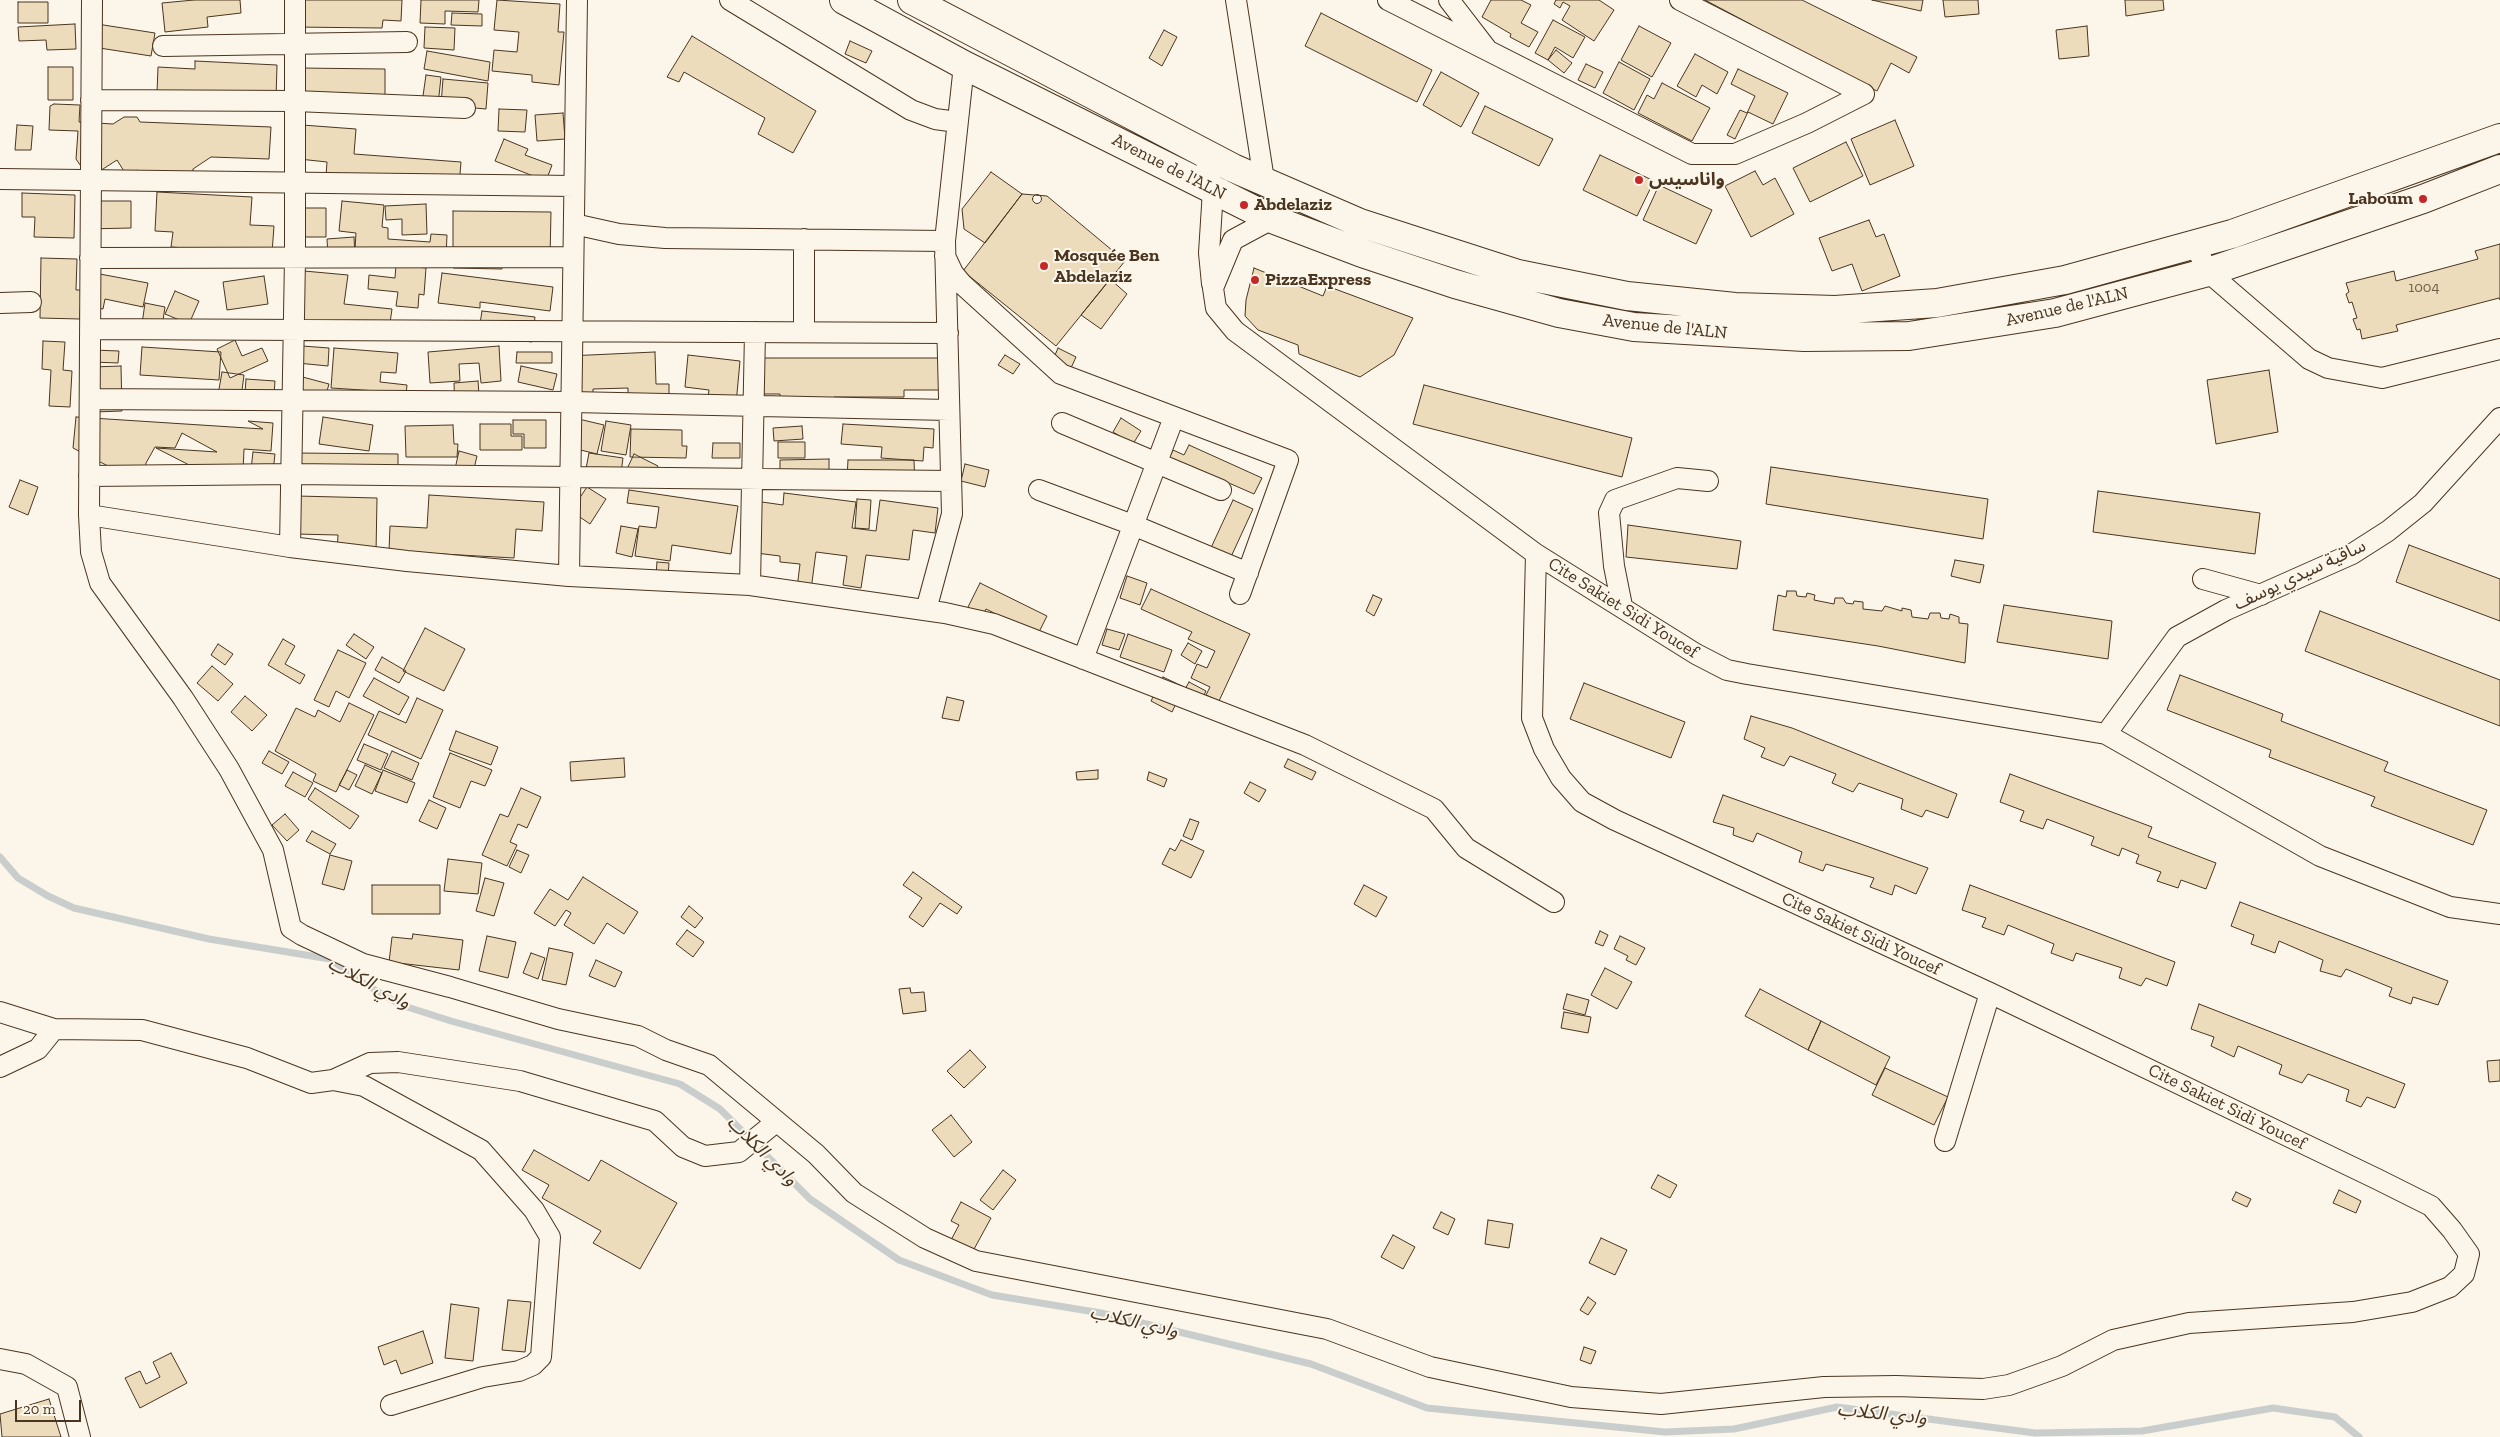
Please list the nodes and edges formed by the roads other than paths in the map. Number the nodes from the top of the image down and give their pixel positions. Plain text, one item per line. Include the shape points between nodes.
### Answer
1 (92, 0) edge
2 (296, 0) edge
3 (577, 0) edge
4 (730, 0) edge
5 (844, 0) edge
6 (912, 0) edge
7 (1236, 0) edge
8 (1388, 0) edge
9 (1449, 0) edge
10 (1680, 0) edge
11 (407, 42) dead end
12 (295, 43) junction
13 (163, 46) dead end
14 (1489, 52) junction
15 (964, 65) junction
16 (91, 100) junction
17 (295, 101) junction
18 (465, 108) dead end
19 (957, 122) junction
20 (2500, 138) edge
21 (1204, 153) junction
22 (2500, 169) edge
23 (0, 179) edge
24 (91, 180) junction
25 (1264, 180) junction
26 (295, 182) junction
27 (574, 186) junction
28 (1213, 190) junction
29 (1272, 219) junction
30 (574, 224) junction
31 (804, 239) junction
32 (2195, 244) junction
33 (945, 249) junction
34 (574, 257) junction
35 (90, 258) junction
36 (295, 258) junction
37 (2208, 272) junction
38 (1212, 288) junction
39 (32, 302) dead end
40 (0, 303) edge
41 (90, 329) junction
42 (572, 331) junction
43 (294, 332) junction
44 (755, 332) junction
45 (804, 332) junction
46 (948, 334) junction
47 (2500, 349) edge
48 (90, 399) junction
49 (293, 401) junction
50 (571, 402) junction
51 (753, 406) junction
52 (949, 410) junction
53 (1174, 417) junction
54 (2500, 418) edge
55 (1062, 423) dead end
56 (1157, 462) junction
57 (292, 474) junction
58 (89, 476) junction
59 (570, 476) junction
60 (752, 478) junction
61 (951, 481) junction
62 (1708, 481) dead end
63 (1039, 490) dead end
64 (1221, 490) dead end
65 (89, 515) junction
66 (1133, 524) junction
67 (290, 547) junction
68 (1536, 554) junction
69 (1248, 573) junction
70 (569, 576) junction
71 (2203, 579) dead end
72 (750, 585) junction
73 (1240, 594) dead end
74 (2260, 595) junction
75 (1622, 606) junction
76 (926, 610) junction
77 (1083, 658) junction
78 (2106, 734) junction
79 (1554, 902) dead end
80 (2500, 914) edge
81 (1990, 993) junction
82 (0, 1012) edge
83 (54, 1029) junction
84 (0, 1067) edge
85 (332, 1080) junction
86 (776, 1122) junction
87 (1945, 1141) dead end
88 (0, 1359) edge
89 (391, 1405) dead end
90 (80, 1437) edge

1 - 16 street
2 - 12 street
3 - 27 street
4 - 19 street via 911,110 935,119
5 - 15 main road, Avenue de l'ALN
6 - 21 main road
7 - 25 street
8 - 14 street
9 - 14 street
10 - 14 street via 1864,94 1735,154 1692,154
11 - 12 street
12 - 13 street
12 - 17 street
15 - 19 street
15 - 28 main road, Avenue de l'ALN
16 - 17 street
16 - 24 street
17 - 18 street
17 - 26 street
19 - 33 street
20 - 32 main road via 2232,234
21 - 25 main road
21 - 28 street, Cite Sakiet Sidi Youcef
22 - 37 main road, Avenue de l'ALN via 2423,199
23 - 24 street
24 - 26 street
24 - 35 street
25 - 32 main road via 1360,223 1518,274 1627,296 1735,306 1836,310 1937,303 2065,280
26 - 27 street
26 - 36 street
27 - 30 street
28 - 29 main road, Avenue de l'ALN
28 - 38 street, Cite Sakiet Sidi Youcef via 1209,253
29 - 37 main road, Avenue de l'ALN via 1362,254 1559,313 1634,327 1804,338 1909,336 2055,313
29 - 38 street via 1233,240
30 - 31 street via 619,234 665,238
30 - 34 street
31 - 33 street
31 - 45 street
32 - 37 street
33 - 46 street
33 - 53 street via 953,273 962,284 1060,374
34 - 36 street
34 - 42 street
35 - 36 street
35 - 41 street
36 - 43 street
37 - 47 street via 2309,359 2328,368 2382,378
38 - 68 street, Cite Sakiet Sidi Youcef via 1216,308 1235,331
39 - 40 street
41 - 43 street
41 - 48 street
42 - 43 street
42 - 44 street
42 - 50 street
43 - 49 street
44 - 45 street
44 - 51 street
45 - 46 street
46 - 52 street
48 - 49 street
48 - 58 street
49 - 50 street
49 - 57 street
50 - 51 street
50 - 59 street
51 - 52 street
51 - 60 street
52 - 61 street
53 - 56 street
53 - 69 street via 1288,460
54 - 74 street, ساقية سيدي يوسف via 2423,504 2388,531 2352,554
55 - 56 street
56 - 64 street
56 - 66 street
57 - 58 street
57 - 59 street
57 - 67 street
58 - 65 street
59 - 60 street
59 - 70 street
60 - 61 street
60 - 72 street
61 - 76 street via 952,514 948,537
62 - 75 street via 1677,478 1615,500 1608,513
63 - 66 street
65 - 67 street
65 - 86 street via 91,552 100,583 183,698 229,769 274,850 291,928 363,964 558,1020 638,1036 709,1065
66 - 69 street
66 - 77 street
67 - 70 street
68 - 75 street, Cite Sakiet Sidi Youcef
68 - 81 street, Cite Sakiet Sidi Youcef via 1532,718 1544,749 1561,778 1582,802
69 - 73 street
70 - 72 street
71 - 74 street
72 - 76 street
74 - 78 street, ساقية سيدي يوسف via 2177,637
75 - 78 street, Cite Sakiet Sidi Youcef via 1727,670
76 - 77 street via 994,624
77 - 79 street via 1305,745 1434,809 1466,848
78 - 80 street, Cite Sakiet Sidi Youcef via 2320,856 2450,907
81 - 86 street, Cite Sakiet Sidi Youcef via 2431,1206 2469,1254 2464,1274 2450,1287 2412,1302 2353,1312 2189,1323 2113,1340 2062,1366 2009,1385 1983,1389 1824,1387 1661,1404 1571,1397 1430,1367 1328,1329 976,1261 926,1238 854,1192 816,1154
81 - 87 street
82 - 83 street
83 - 84 street via 38,1050
83 - 85 street via 142,1030 247,1058 311,1083
85 - 86 street via 370,1063 398,1062 520,1081 655,1121 684,1147 706,1156 739,1152
85 - 89 street via 364,1086 481,1150 534,1210 550,1237 541,1357 519,1371 483,1377
88 - 90 street via 26,1364 68,1387

